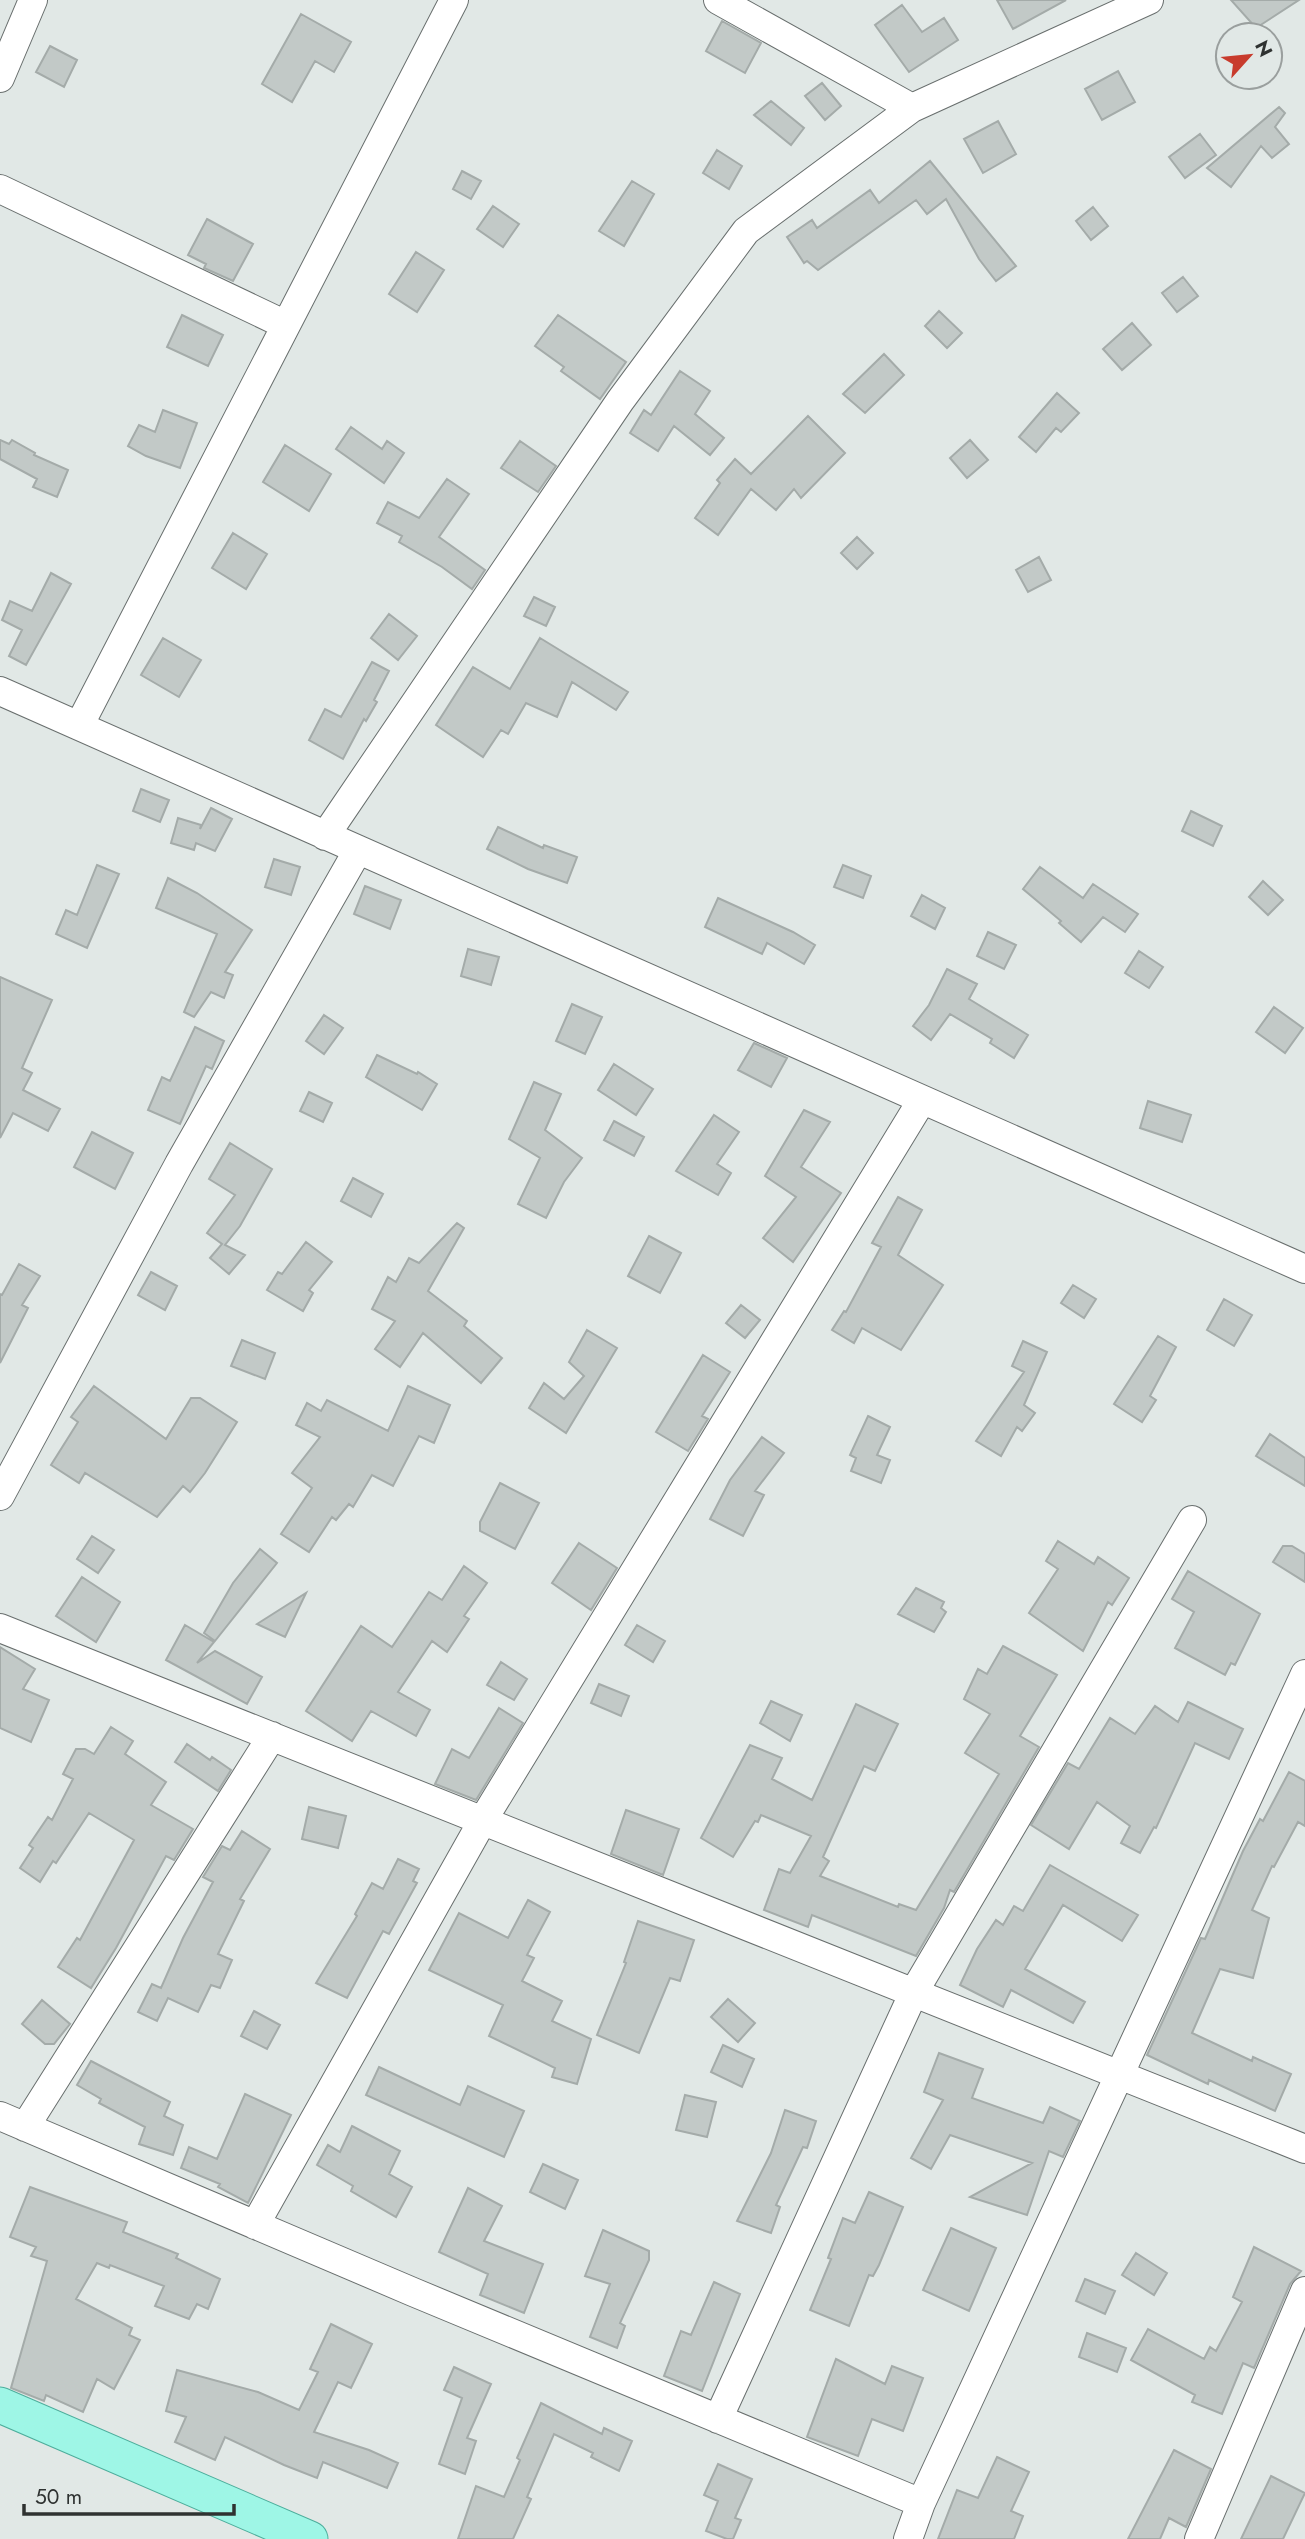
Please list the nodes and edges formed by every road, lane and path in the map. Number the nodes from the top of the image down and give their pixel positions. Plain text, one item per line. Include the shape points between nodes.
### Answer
1 (33, 0) edge
2 (454, 0) edge
3 (718, 0) edge
4 (1149, 0) edge
5 (0, 78) edge
6 (912, 108) junction
7 (0, 189) edge
8 (286, 325) junction
9 (0, 691) edge
10 (79, 726) junction
11 (325, 836) junction
12 (358, 850) junction
13 (922, 1100) junction
14 (1305, 1269) edge
15 (0, 1496) edge
16 (1192, 1520) dead end
17 (0, 1628) edge
18 (1305, 1674) edge
19 (272, 1736) junction
20 (483, 1820) junction
21 (914, 1992) junction
22 (1118, 2074) junction
23 (13, 2121) edge
24 (1305, 2148) edge
25 (254, 2225) junction
26 (1305, 2291) edge
27 (0, 2405) edge
28 (718, 2419) junction
29 (921, 2503) junction
30 (310, 2539) edge
31 (908, 2539) edge
32 (1199, 2539) edge

1 - 5 street
2 - 8 street
3 - 6 street
4 - 6 street
6 - 11 street via 746,231 620,401
7 - 8 street
8 - 10 street
9 - 10 street
10 - 11 street
11 - 12 street
12 - 13 street
12 - 15 street via 178,1164
13 - 14 street
13 - 20 street
16 - 21 street
17 - 19 street
18 - 22 street
19 - 20 street
19 - 23 street
20 - 21 street
20 - 25 street
21 - 22 street
21 - 28 street
22 - 24 street
22 - 29 street
23 - 25 street
25 - 28 street
26 - 32 street
27 - 30 main road
28 - 29 street
29 - 31 street

